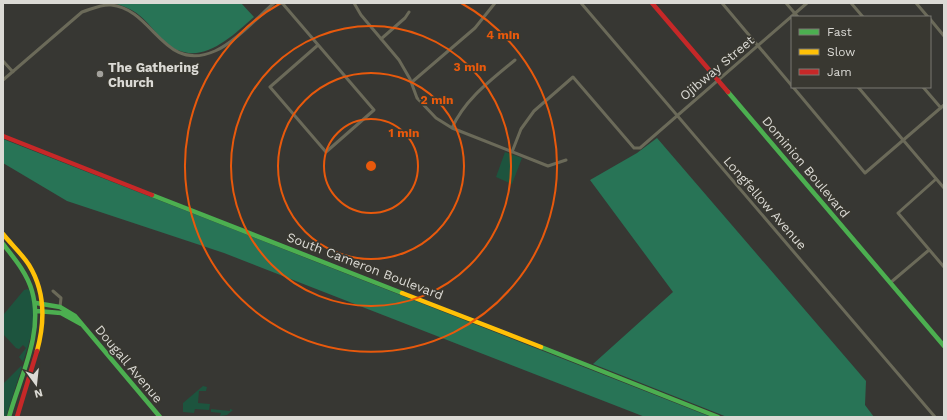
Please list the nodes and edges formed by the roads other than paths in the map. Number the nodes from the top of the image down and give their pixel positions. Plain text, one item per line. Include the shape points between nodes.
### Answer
1 (274, 3) edge
2 (281, 3) edge
3 (354, 3) edge
4 (495, 3) edge
5 (581, 3) edge
6 (652, 3) edge
7 (722, 3) edge
8 (786, 3) edge
9 (807, 3) edge
10 (851, 3) edge
11 (916, 3) edge
12 (409, 12) dead end
13 (795, 14) junction
14 (793, 16) edge
15 (862, 16) edge
16 (927, 16) edge
17 (791, 17) edge
18 (931, 20) edge
19 (944, 36) edge
20 (381, 39) junction
21 (318, 45) junction
22 (758, 46) junction
23 (515, 60) dead end
24 (3, 61) edge
25 (13, 72) junction
26 (3, 80) edge
27 (718, 80) junction
28 (412, 82) junction
29 (791, 86) edge
30 (793, 88) edge
31 (859, 88) edge
32 (923, 88) edge
33 (944, 105) edge
34 (941, 108) junction
35 (676, 116) junction
36 (452, 128) junction
37 (3, 136) edge
38 (903, 140) junction
39 (512, 152) junction
40 (566, 160) dead end
41 (936, 180) junction
42 (944, 188) edge
43 (3, 234) edge
44 (3, 244) edge
45 (929, 250) junction
46 (944, 267) edge
47 (890, 283) junction
48 (53, 291) dead end
49 (36, 303) junction
50 (43, 304) junction
51 (60, 307) junction
52 (37, 311) junction
53 (44, 311) junction
54 (81, 324) junction
55 (944, 346) edge
56 (9, 417) edge
57 (17, 417) edge
58 (160, 417) edge
59 (718, 417) edge
60 (935, 417) edge

1 - 25 street via 227,44 216,51 196,55 172,49 162,42 143,20 125,8 98,6 82,12
2 - 21 street
3 - 20 street
4 - 28 street via 475,28
5 - 35 street, Longfellow Avenue
6 - 27 street, Dominion Boulevard
7 - 22 street
8 - 13 street
9 - 13 street, Ojibway Street
10 - 15 street
11 - 16 street
12 - 20 street
13 - 14 street, Ojibway Street
17 - 22 street, Ojibway Street
18 - 19 street
20 - 28 street via 399,60
21 - 21 street via 270,86 326,152 374,110
22 - 27 street, Ojibway Street
22 - 29 street
23 - 36 street via 481,88
24 - 25 street
25 - 26 street
27 - 35 street, Ojibway Street
27 - 47 street, Dominion Boulevard
28 - 36 street via 417,98 436,118
30 - 38 street via 865,172
31 - 38 street
32 - 34 street
33 - 34 street
34 - 38 street
35 - 39 street, Ojibway Street via 640,148 634,148 573,77 534,111 521,129
35 - 60 street, Longfellow Avenue
36 - 39 street
37 - 59 street, South Cameron Boulevard
38 - 41 street
39 - 40 street via 548,166
41 - 42 street
41 - 45 street via 898,213
43 - 50 street via 28,264 37,281
44 - 49 street via 28,278
45 - 46 street
45 - 47 street
47 - 55 street, Dominion Boulevard
48 - 51 street via 61,298
49 - 50 street, Dougall Avenue
49 - 52 street
50 - 51 street, Dougall Avenue
50 - 53 street
51 - 54 street, Dougall Avenue via 76,316
52 - 53 street, Dougall Avenue
52 - 56 street via 33,343
53 - 54 street, Dougall Avenue via 61,313
53 - 57 street via 40,346
54 - 58 street, Dougall Avenue

